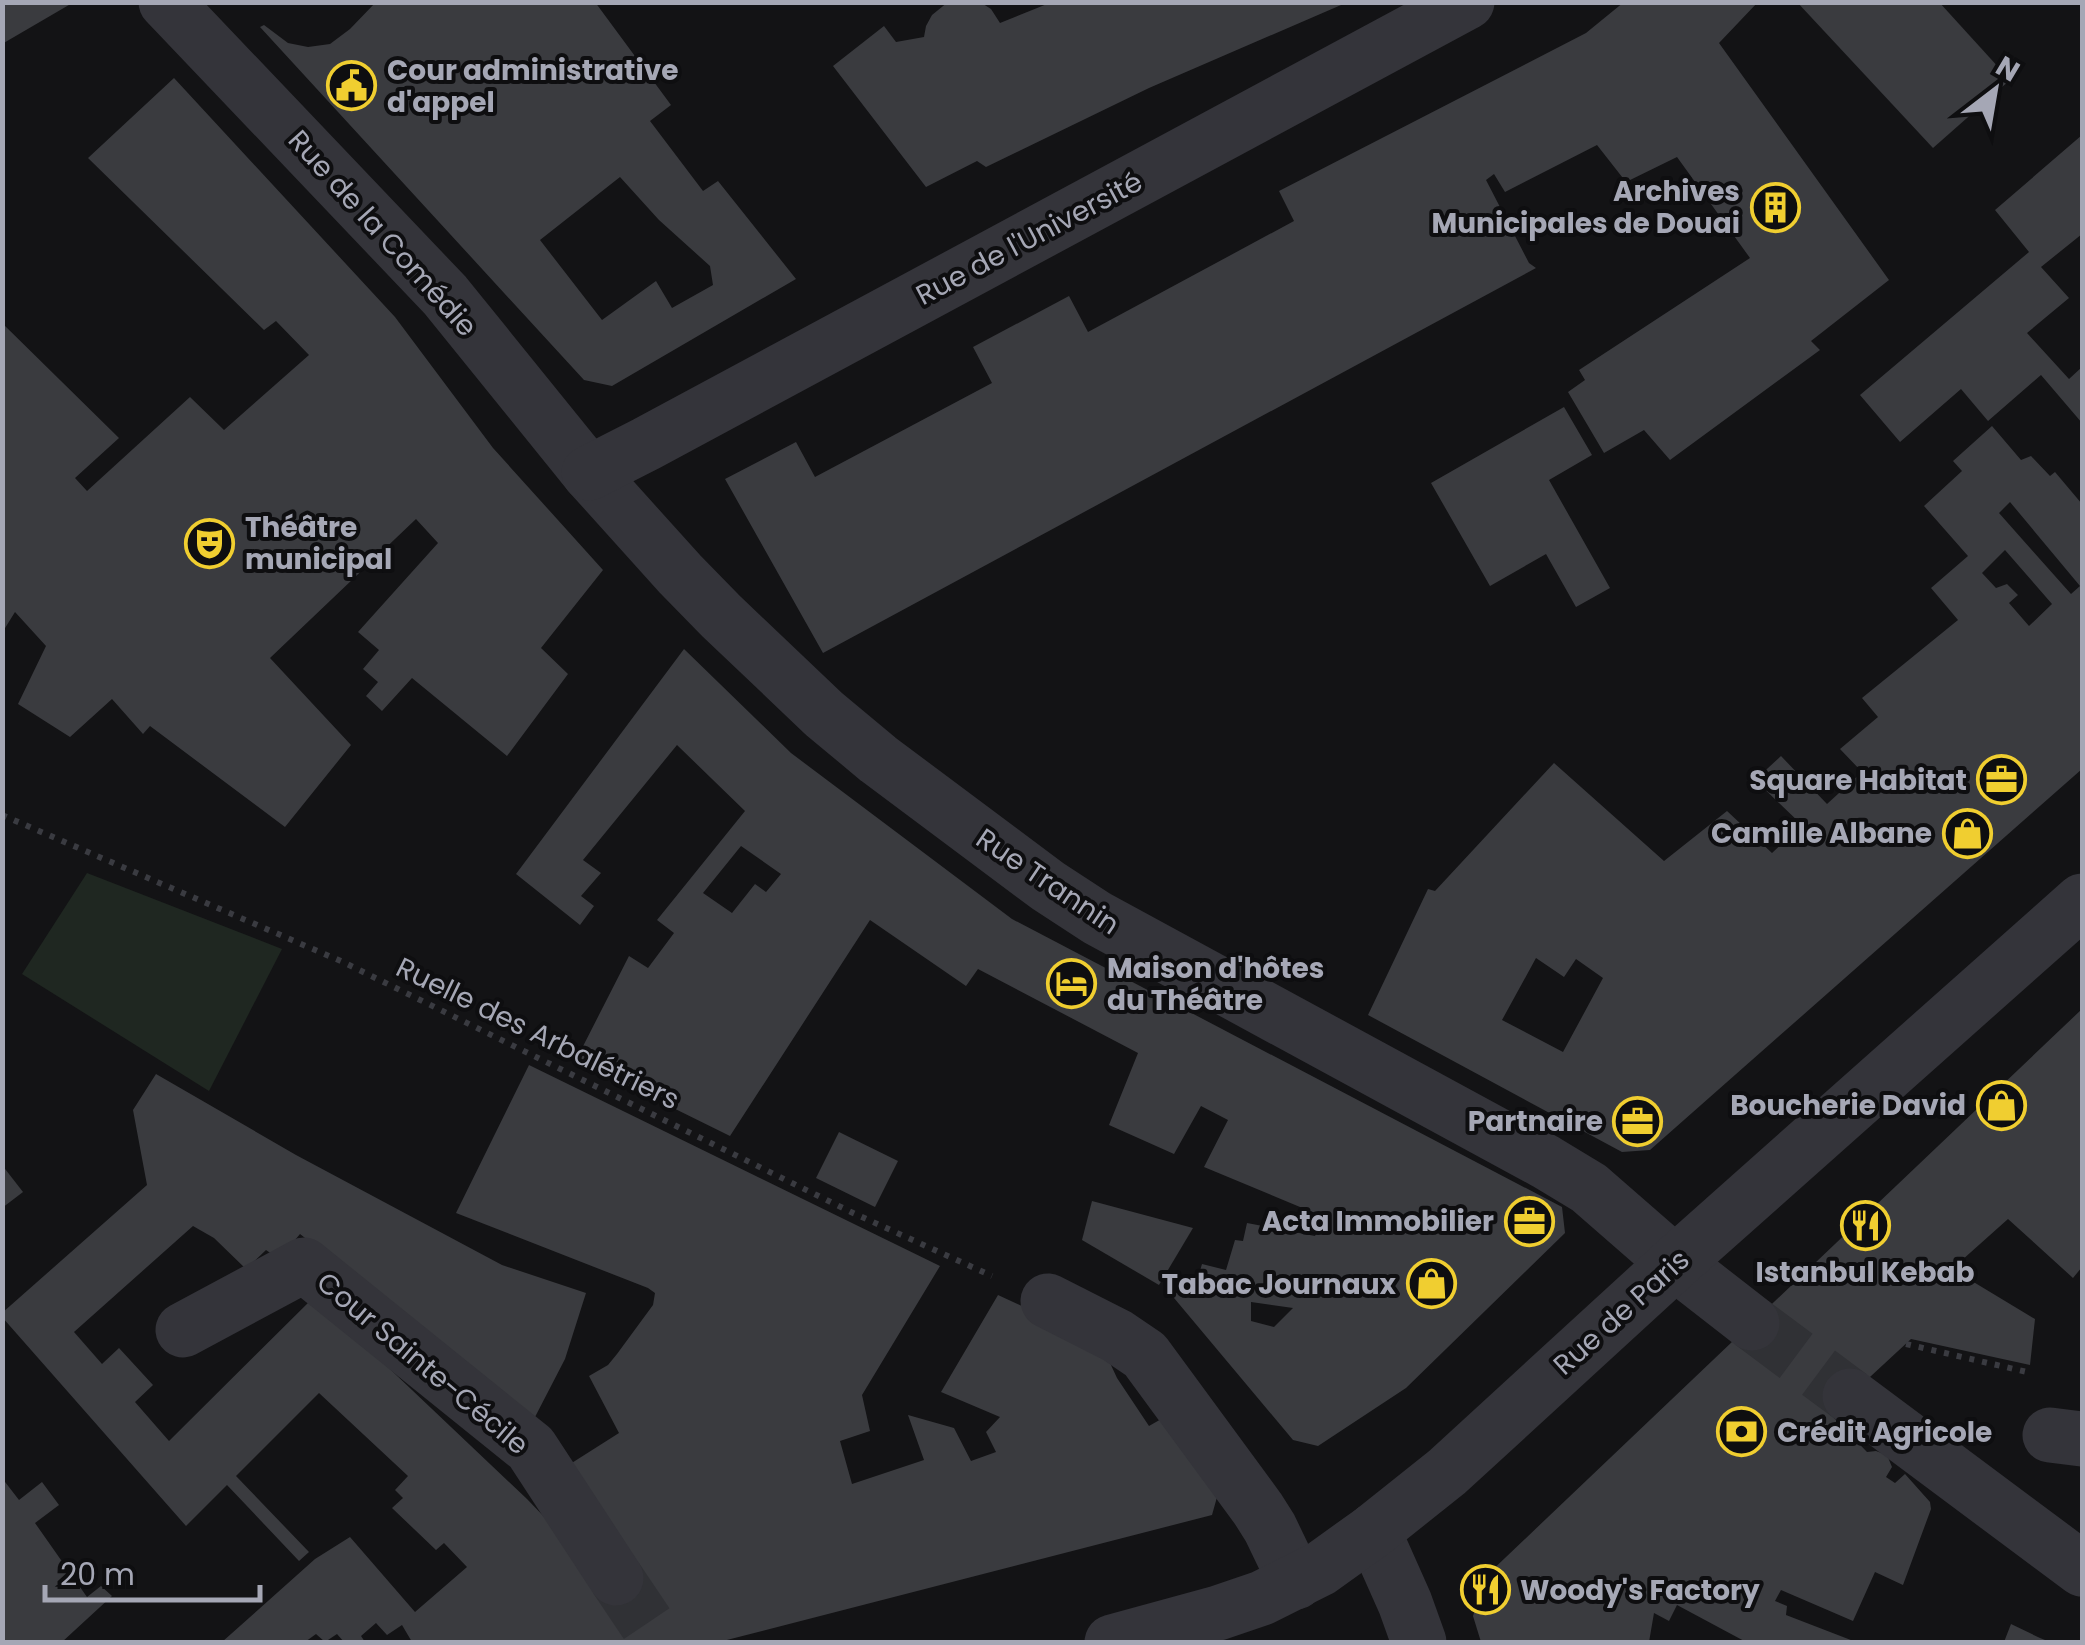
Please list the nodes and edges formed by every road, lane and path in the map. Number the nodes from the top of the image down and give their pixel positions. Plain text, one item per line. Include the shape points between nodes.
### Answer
1 (166, 2) edge
2 (1467, 2) edge
3 (589, 472) junction
4 (2, 815) edge
5 (2082, 901) edge
6 (1675, 1263) junction
7 (1048, 1301) joint
8 (1752, 1323) tunnel mouth
9 (183, 1330) dead end
10 (1906, 1344) dead end
11 (1850, 1396) tunnel mouth
12 (2066, 1437) edge
13 (1373, 1531) junction
14 (2082, 1569) edge
15 (616, 1578) tunnel mouth
16 (1296, 1582) junction
17 (1112, 1642) edge
18 (1419, 1642) edge

1 - 3 street, Rue de la Comédie via 445,295
2 - 3 street, Rue de l'Université
3 - 6 street, Rue Trannin via 680,574 824,714 1048,886 1546,1162 1588,1188
4 - 7 path, Ruelle des Arbalétriers via 343,962 851,1212
5 - 6 street, Rue de Paris
6 - 8 street, Rue Trannin
6 - 13 street, Rue de Paris
7 - 16 street via 1145,1355 1264,1518
9 - 15 street, Cour Sainte-Cécile via 304,1264 531,1448
10 - 12 path via 2027,1372
11 - 14 street
13 - 16 street, Rue de Paris
13 - 18 street
16 - 17 street, Rue de Paris via 1218,1613

